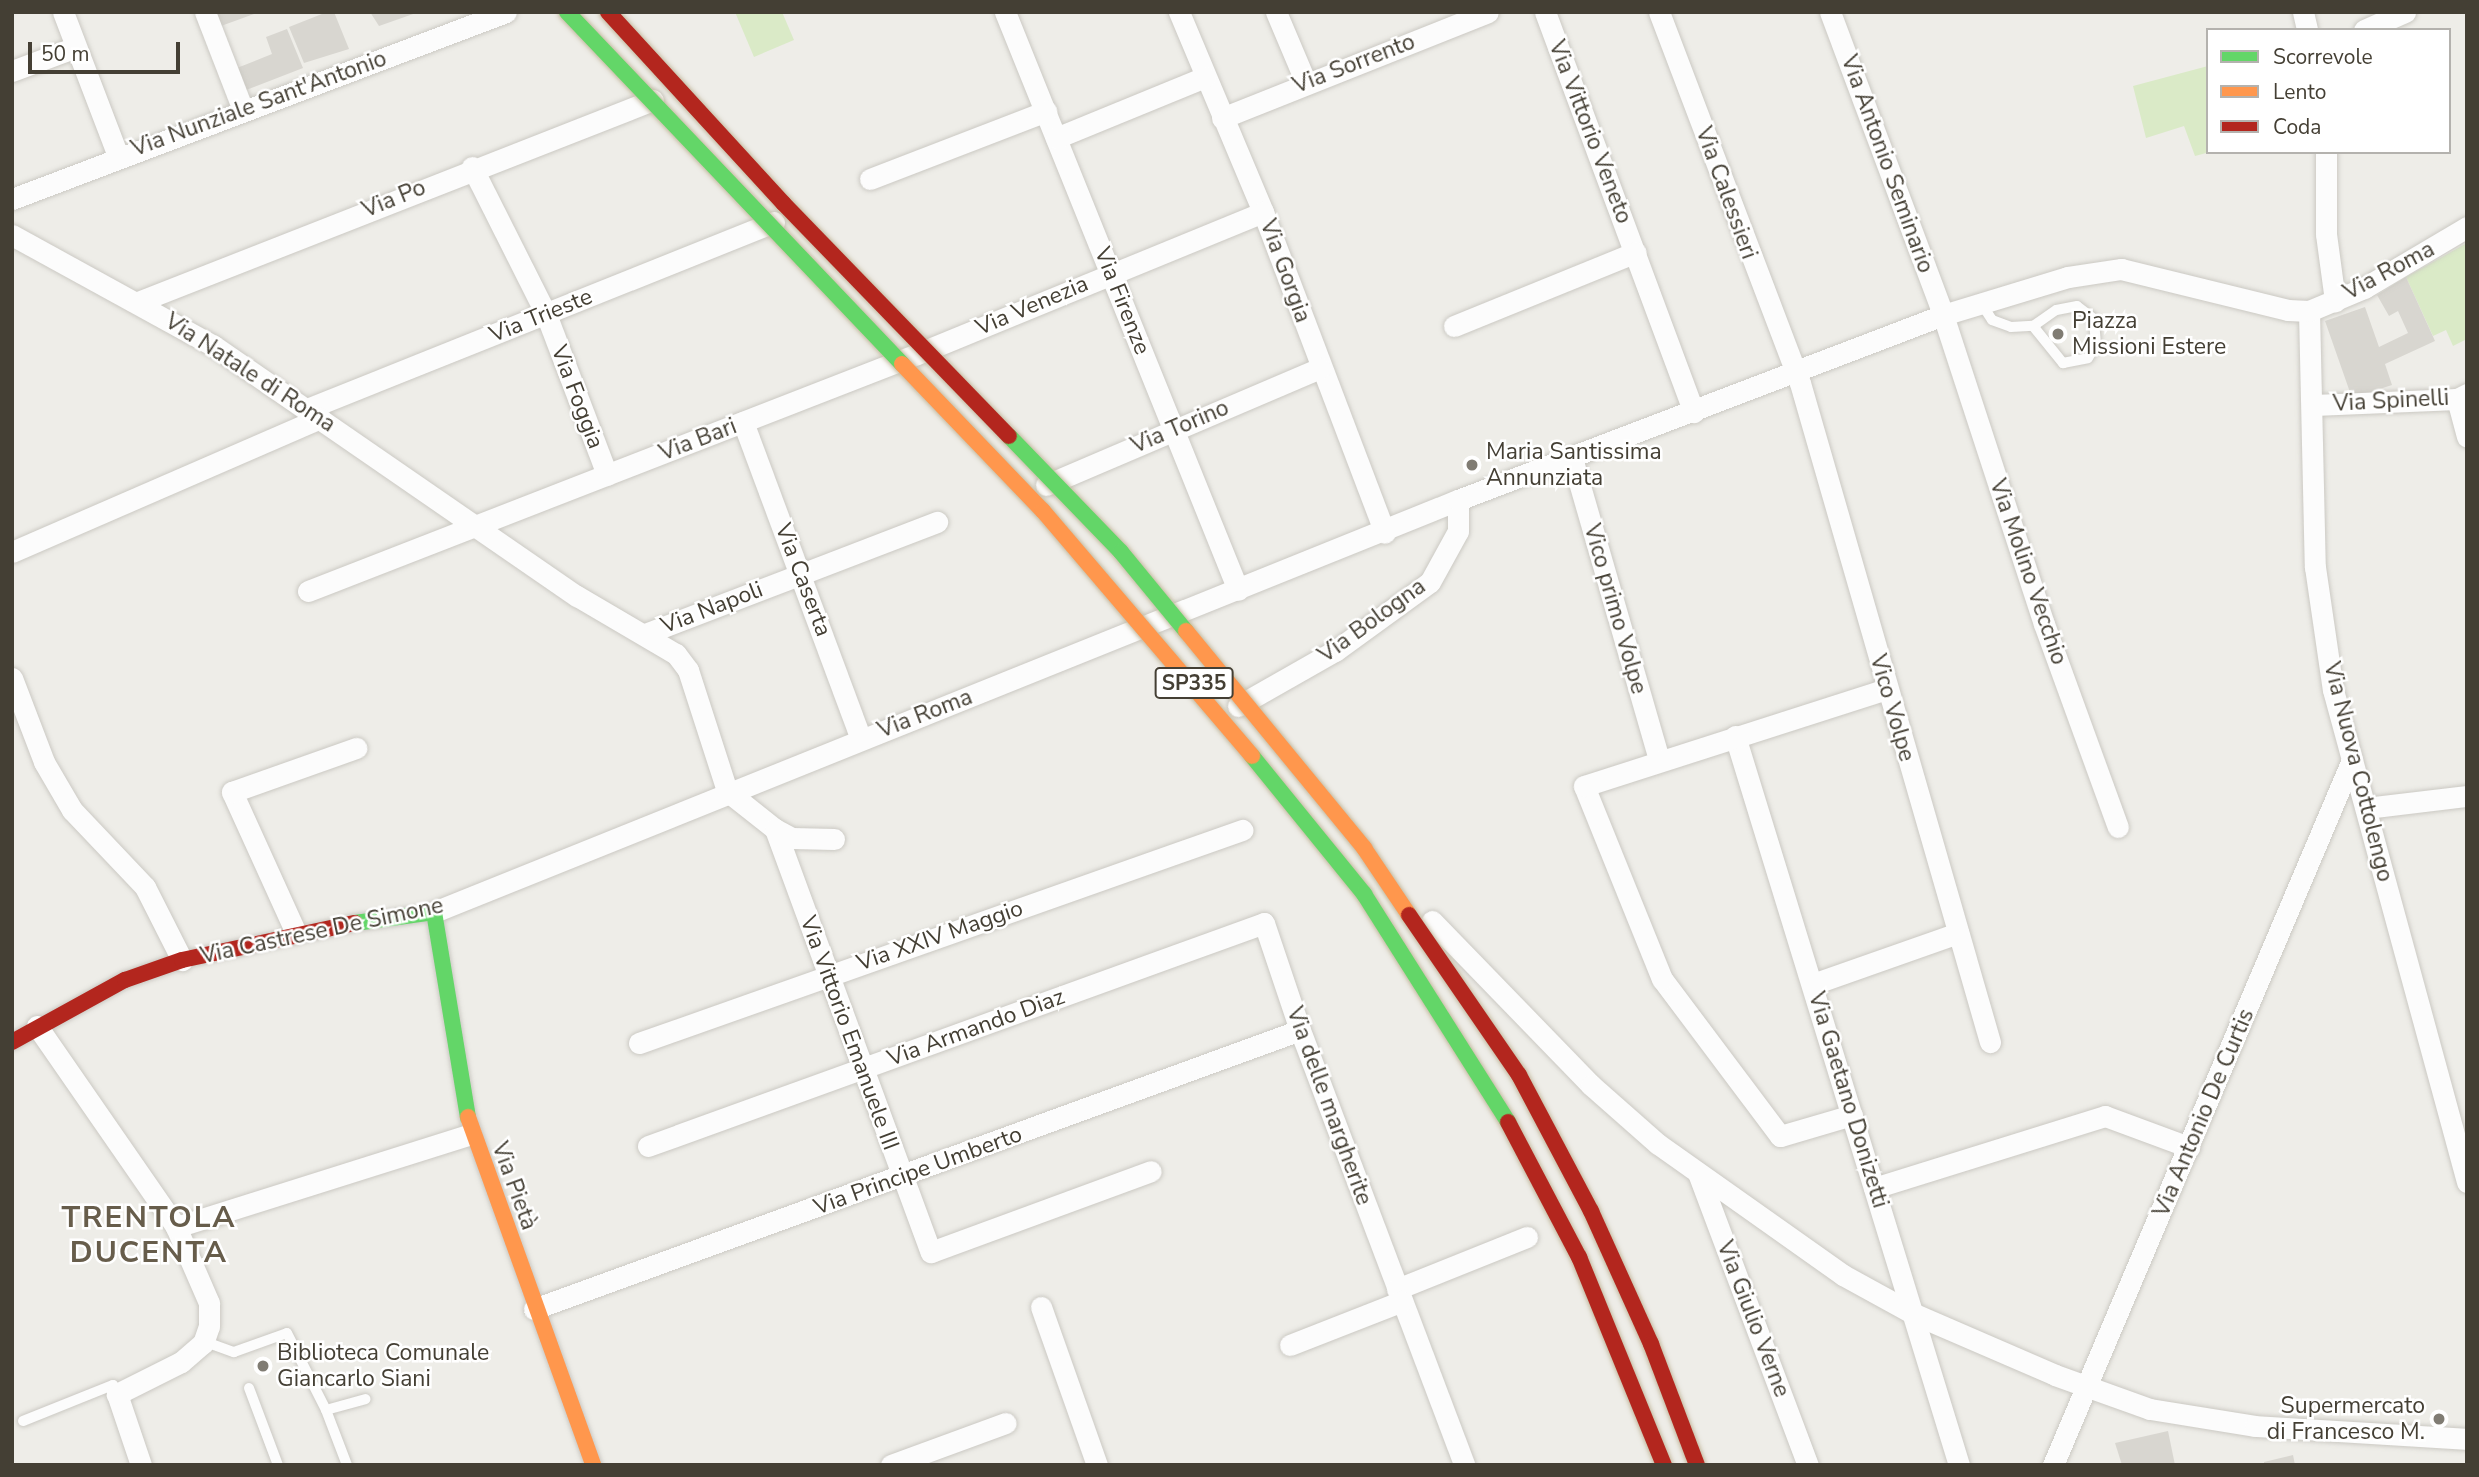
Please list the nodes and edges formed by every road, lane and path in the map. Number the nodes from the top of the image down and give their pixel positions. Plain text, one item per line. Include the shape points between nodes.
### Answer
1 (64, 12) edge
2 (205, 12) edge
3 (506, 12) edge
4 (567, 12) edge
5 (608, 12) edge
6 (1005, 12) edge
7 (1179, 12) edge
8 (1276, 12) edge
9 (1488, 12) edge
10 (1545, 12) edge
11 (1659, 12) edge
12 (1830, 12) edge
13 (2405, 12) edge
14 (2369, 28) edge
15 (76, 47) junction
16 (12, 71) edge
17 (1205, 77) junction
18 (1306, 83) junction
19 (653, 100) junction
20 (243, 110) junction
21 (1046, 111) junction
22 (1222, 118) junction
23 (1056, 138) junction
24 (2326, 154) edge
25 (118, 156) junction
26 (472, 167) junction
27 (870, 179) dead end
28 (12, 199) edge
29 (1263, 212) junction
30 (774, 222) junction
31 (2467, 227) edge
32 (12, 234) edge
33 (1636, 252) junction
34 (1112, 273) junction
35 (2335, 301) junction
36 (138, 302) junction
37 (1981, 303) junction
38 (2309, 311) junction
39 (545, 314) junction
40 (1943, 315) junction
41 (1454, 326) dead end
42 (2033, 326) junction
43 (917, 354) junction
44 (1320, 368) junction
45 (1794, 374) junction
46 (2462, 396) edge
47 (2314, 405) junction
48 (1694, 412) junction
49 (313, 413) junction
50 (743, 422) junction
51 (1173, 429) junction
52 (2467, 437) edge
53 (1572, 457) junction
54 (607, 475) junction
55 (1041, 487) junction
56 (1458, 500) junction
57 (937, 522) dead end
58 (478, 526) junction
59 (1385, 533) junction
60 (12, 552) edge
61 (801, 574) junction
62 (1238, 590) junction
63 (308, 591) dead end
64 (1163, 622) junction
65 (645, 634) junction
66 (12, 678) edge
67 (1886, 689) junction
68 (1238, 706) junction
69 (1735, 736) junction
70 (861, 739) junction
71 (356, 748) dead end
72 (1659, 760) junction
73 (2353, 760) junction
74 (727, 791) junction
75 (2467, 796) edge
76 (2366, 808) junction
77 (2118, 827) dead end
78 (775, 829) junction
79 (1242, 830) dead end
80 (834, 839) dead end
81 (434, 912) junction
82 (1264, 923) joint
83 (296, 933) junction
84 (1958, 933) junction
85 (182, 960) junction
86 (830, 975) junction
87 (1813, 984) junction
88 (37, 1026) junction
89 (1300, 1030) junction
90 (12, 1042) edge
91 (1990, 1042) dead end
92 (639, 1043) dead end
93 (864, 1068) junction
94 (1852, 1115) junction
95 (471, 1134) junction
96 (648, 1146) dead end
97 (2189, 1147) junction
98 (1151, 1171) dead end
99 (1698, 1173) junction
100 (901, 1178) junction
101 (2467, 1182) edge
102 (1874, 1188) junction
103 (176, 1227) junction
104 (1527, 1237) dead end
105 (1399, 1295) junction
106 (1041, 1307) dead end
107 (534, 1309) junction
108 (1912, 1313) junction
109 (204, 1341) junction
110 (1290, 1345) dead end
111 (234, 1352) junction
112 (239, 1364) dead end
113 (2088, 1387) junction
114 (249, 1388) dead end
115 (117, 1394) junction
116 (366, 1399) dead end
117 (326, 1410) junction
118 (23, 1421) dead end
119 (1006, 1423) dead end
120 (2467, 1439) edge
121 (141, 1465) edge
122 (278, 1465) edge
123 (347, 1465) edge
124 (593, 1465) edge
125 (891, 1465) edge
126 (1097, 1465) edge
127 (1464, 1465) edge
128 (1664, 1465) edge
129 (1697, 1465) edge
130 (1808, 1465) edge
131 (1959, 1465) edge
132 (2053, 1465) edge

1 - 15 street
2 - 20 street
3 - 20 street, Via Nunziale Sant'Antonio
4 - 19 street
4 - 128 main road, SP335, bridge via 1043,511 1163,647 1364,894 1512,1128 1579,1257
5 - 129 main road, SP335, bridge via 784,204 1121,552 1364,848 1452,972 1531,1098 1597,1223 1651,1343
6 - 21 street, Via Firenze
7 - 17 street, Via Gorgia
8 - 18 street
9 - 18 street, Via Sorrento
10 - 33 street, Via Vittorio Veneto
11 - 45 street, Via Calessieri
12 - 40 street, Via Antonio Seminario
13 - 14 street
15 - 16 street
15 - 25 street
17 - 22 street, Via Gorgia
17 - 23 street
18 - 22 street, Via Sorrento
19 - 26 street, Via Po
19 - 30 street
20 - 25 street, Via Nunziale Sant'Antonio
21 - 23 street, Via Firenze
21 - 27 street
22 - 29 street, Via Gorgia
23 - 34 street, Via Firenze
24 - 35 street via 2326,234
25 - 28 street, Via Nunziale Sant'Antonio
26 - 36 street, Via Po
26 - 39 street, Via Foggia
29 - 34 street, Via Venezia
29 - 44 street, Via Gorgia
30 - 39 street, Via Trieste
30 - 43 street
31 - 35 street, Via Roma
32 - 36 street, Via Natale di Roma
33 - 41 street, Via Vittorio Veneto
33 - 48 street, Via Vittorio Veneto
34 - 43 street, Via Venezia
34 - 51 street, Via Firenze
35 - 38 street, Via Roma
36 - 49 street, Via Natale di Roma
37 - 38 street, Via Roma via 2068,278 2121,269 2288,310
37 - 40 street, Via Roma
37 - 42 lane via 1992,320 2011,327
38 - 47 street, Via Nuova Cottolengo
39 - 49 street, Via Trieste
39 - 54 street, Via Foggia
40 - 45 street, Via Roma
40 - 77 street, Via Molino Vecchio
42 - 42 lane via 2063,363 2088,358 2096,344 2094,319 2077,306 2056,310
43 - 50 street, Via Bari
43 - 55 street
44 - 51 street, Via Torino
44 - 59 street, Via Gorgia
45 - 48 street, Via Roma
45 - 67 street, Vico Volpe via 1842,521
46 - 47 street, Via Spinelli
46 - 52 street
47 - 73 street, Via Nuova Cottolengo via 2315,567 2333,690
48 - 53 street, Via Roma
49 - 58 street, Via Natale di Roma
49 - 60 street, Via Trieste
50 - 54 street, Via Bari
50 - 61 street, Via Caserta
51 - 55 street, Via Torino
51 - 62 street, Via Firenze
53 - 56 street, Via Roma
53 - 72 street, Vico primo Volpe
54 - 58 street, Via Bari
55 - 64 street
56 - 59 street, Via Roma
56 - 68 street, Via Bologna via 1458,531 1430,582 1335,651
57 - 61 street, Via Napoli
58 - 63 street
58 - 65 street, Via Natale di Roma via 577,596
59 - 62 street, Via Roma
61 - 65 street, Via Napoli
61 - 70 street, Via Caserta
62 - 64 street, Via Roma
64 - 68 street
64 - 70 street, Via Roma
65 - 74 street, Via Natale di Roma via 676,654 688,670
66 - 85 street via 44,762 72,810 145,887
67 - 69 street
67 - 84 street, Vico Volpe
68 - 99 street via 1591,1085
69 - 72 street
69 - 87 street, Via Gaetano Donizetti
70 - 74 street, Via Roma
71 - 83 street via 232,793
72 - 94 street via 1584,786 1662,979 1780,1136
73 - 76 street, Via Nuova Cottolengo
73 - 97 street, Via Antonio De Curtis
74 - 78 street
74 - 81 street, Via Castrese De Simone
75 - 76 street
76 - 101 street, Via Nuova Cottolengo
78 - 80 street via 792,838
78 - 86 street, Via Vittorio Emanuele III
79 - 86 street, Via XXIV Maggio
81 - 83 main road, Via Castrese De Simone
81 - 95 main road, Via Pietà
82 - 89 street, Via delle margherite
82 - 93 street, Via Armando Diaz
83 - 85 main road, Via Castrese De Simone
84 - 87 street
84 - 91 street, Vico Volpe
85 - 88 main road, Via Castrese De Simone via 125,980
86 - 92 street, Via XXIV Maggio
86 - 93 street, Via Vittorio Emanuele III
87 - 94 street, Via Gaetano Donizetti
88 - 90 main road, Via Castrese De Simone
88 - 103 street
89 - 100 street, Via Principe Umberto
89 - 105 street, Via delle margherite
93 - 96 street, Via Armando Diaz
93 - 100 street, Via Vittorio Emanuele III
94 - 102 street, Via Gaetano Donizetti
95 - 103 street
95 - 107 main road, Via Pietà
97 - 102 street via 2105,1116
97 - 113 street, Via Antonio De Curtis
98 - 100 street, Via Vittorio Emanuele III via 931,1252
99 - 108 street via 1843,1275
99 - 130 street, Via Giulio Verne
100 - 107 street, Via Principe Umberto
102 - 108 street, Via Gaetano Donizetti
103 - 109 street via 209,1303
104 - 105 street
105 - 110 street
105 - 127 street, Via delle margherite
106 - 126 street
107 - 124 main road, Via Pietà
108 - 113 street
108 - 131 street, Via Gaetano Donizetti
109 - 111 lane
109 - 115 street via 181,1362
111 - 112 lane
111 - 117 lane via 287,1333
113 - 120 street via 2150,1409 2255,1426
113 - 132 street, Via Antonio De Curtis
114 - 122 lane
115 - 118 lane via 113,1385
115 - 121 street
116 - 117 lane
117 - 123 lane
119 - 125 street

